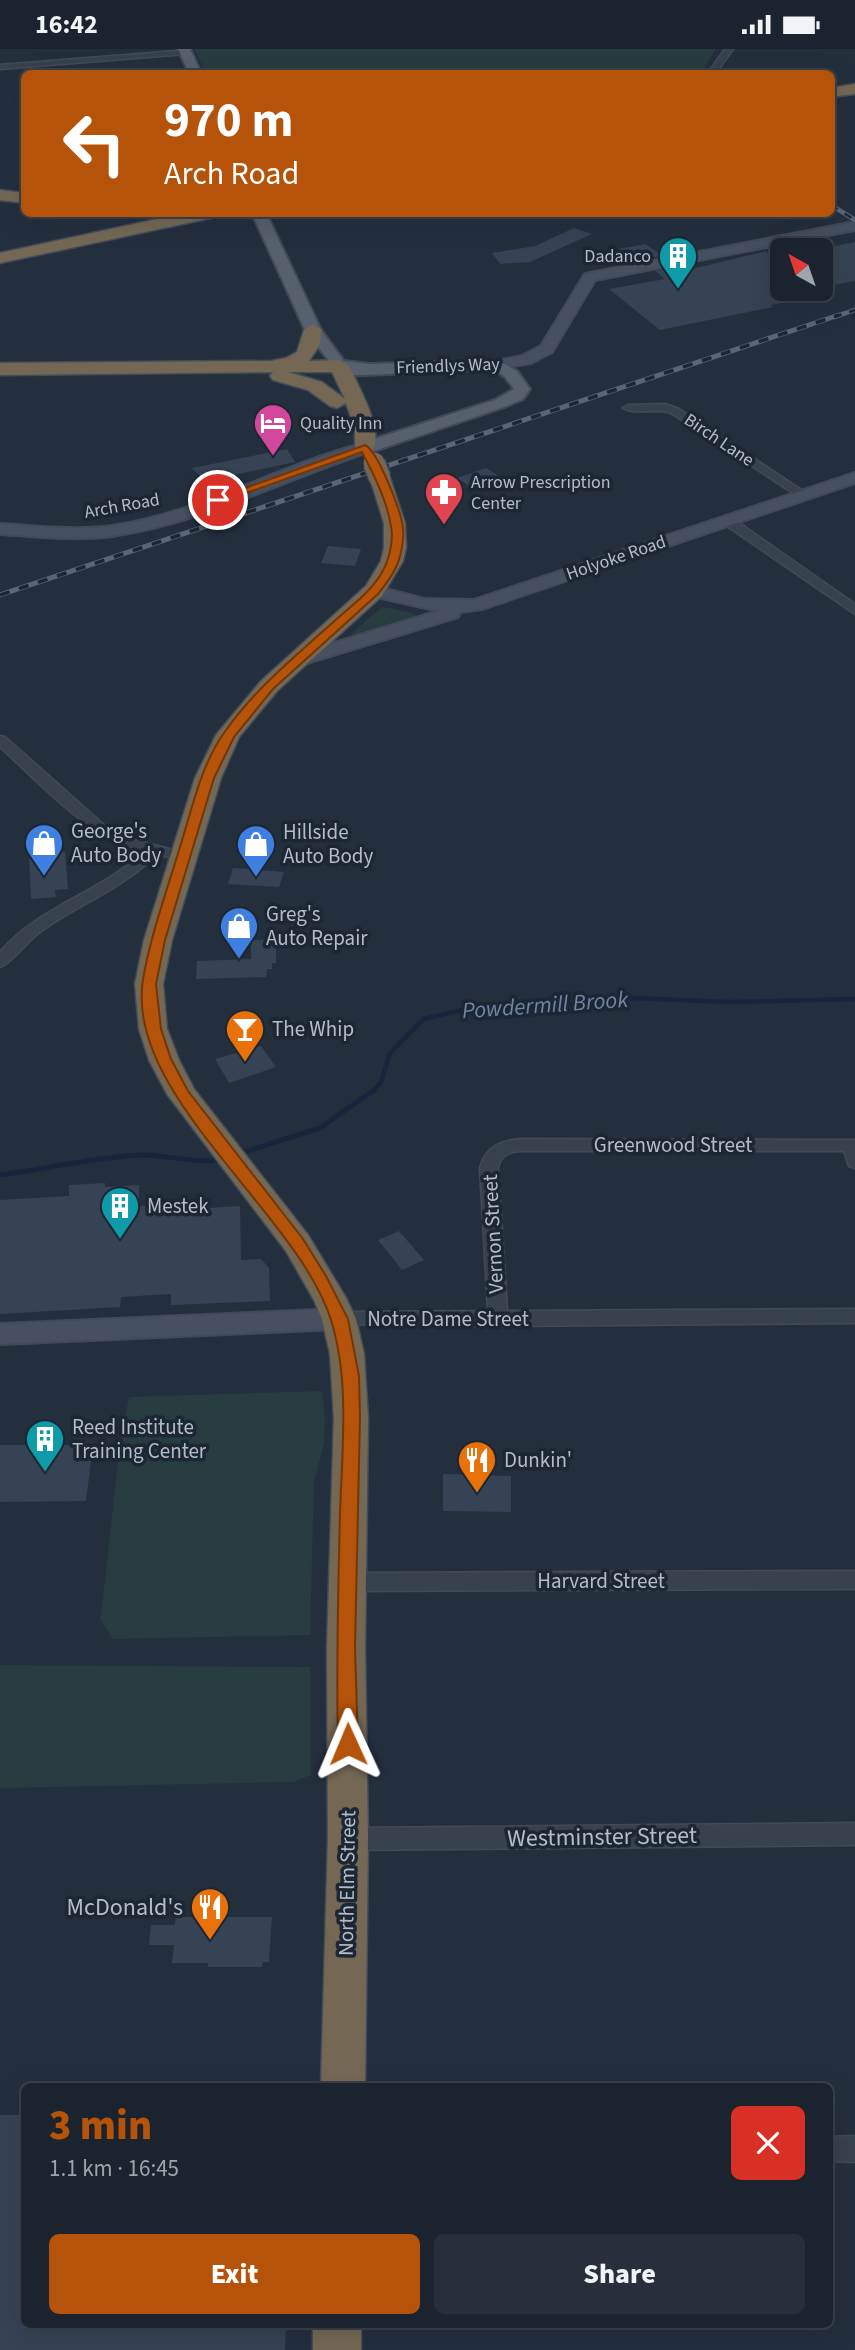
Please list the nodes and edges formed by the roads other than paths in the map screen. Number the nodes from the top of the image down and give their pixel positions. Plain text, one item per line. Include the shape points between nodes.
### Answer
1 (729, 49) edge
2 (185, 51) edge
3 (0, 67) edge
4 (194, 70) edge
5 (714, 70) edge
6 (855, 82) edge
7 (835, 85) edge
8 (855, 89) edge
9 (835, 92) edge
10 (0, 195) edge
11 (21, 198) edge
12 (135, 217) edge
13 (181, 217) edge
14 (192, 217) edge
15 (261, 217) edge
16 (855, 226) edge
17 (0, 243) edge
18 (0, 251) edge
19 (0, 258) edge
20 (313, 330) junction
21 (497, 365) junction
22 (380, 368) joint
23 (0, 369) edge
24 (254, 370) junction
25 (331, 370) junction
26 (0, 376) edge
27 (337, 402) junction
28 (628, 408) dead end
29 (373, 463) junction
30 (855, 478) edge
31 (803, 495) junction
32 (728, 520) junction
33 (0, 529) edge
34 (374, 591) junction
35 (476, 605) junction
36 (855, 610) edge
37 (301, 659) junction
38 (0, 740) edge
39 (154, 849) junction
40 (184, 857) junction
41 (0, 962) edge
42 (497, 1152) joint
43 (853, 1154) edge
44 (855, 1316) edge
45 (339, 1319) junction
46 (498, 1319) junction
47 (0, 1334) edge
48 (855, 1580) edge
49 (347, 1582) junction
50 (855, 1834) edge
51 (348, 1839) junction
52 (343, 2083) edge
53 (833, 2149) edge
54 (855, 2149) edge
55 (337, 2328) edge
56 (337, 2350) edge

1 - 5 street
2 - 3 street
2 - 4 main road
6 - 7 highway
8 - 9 highway
10 - 11 highway
12 - 17 highway
13 - 18 highway
14 - 19 highway
15 - 20 main road
16 - 21 street, Friendlys Way via 590,277 547,349
20 - 24 highway via 312,347 300,359
20 - 25 main road
21 - 22 main road, Friendlys Way
21 - 29 main road via 518,382 522,389 517,395
22 - 25 main road, Friendlys Way
23 - 24 highway
24 - 25 highway
24 - 26 highway
24 - 27 highway via 301,381
25 - 27 highway
25 - 29 highway via 364,425
27 - 29 highway
28 - 31 street, Birch Lane via 675,411
29 - 33 street, Arch Road via 137,526 77,533
29 - 34 highway, North Elm Street via 398,528 395,557
30 - 31 street, Holyoke Road
31 - 32 street, Holyoke Road
32 - 35 street, Holyoke Road
32 - 36 street
34 - 35 street, Holyoke Road via 428,606
34 - 37 highway, North Elm Street
35 - 37 street
37 - 40 highway, North Elm Street via 269,686 228,736 208,778
38 - 39 street via 99,828
39 - 40 street
39 - 41 street via 120,878 19,938
40 - 45 highway, North Elm Street via 149,984 153,1029 181,1094 297,1243
42 - 43 street, Greenwood Street via 520,1145
42 - 46 street, Vernon Street via 489,1168
44 - 46 street, Notre Dame Street
45 - 46 street, Notre Dame Street
45 - 47 street, Notre Dame Street
45 - 49 highway, North Elm Street via 351,1404
48 - 49 street, Harvard Street
49 - 51 highway, North Elm Street
50 - 51 street, Westminster Street
51 - 52 highway, North Elm Street
53 - 54 street
55 - 56 highway

